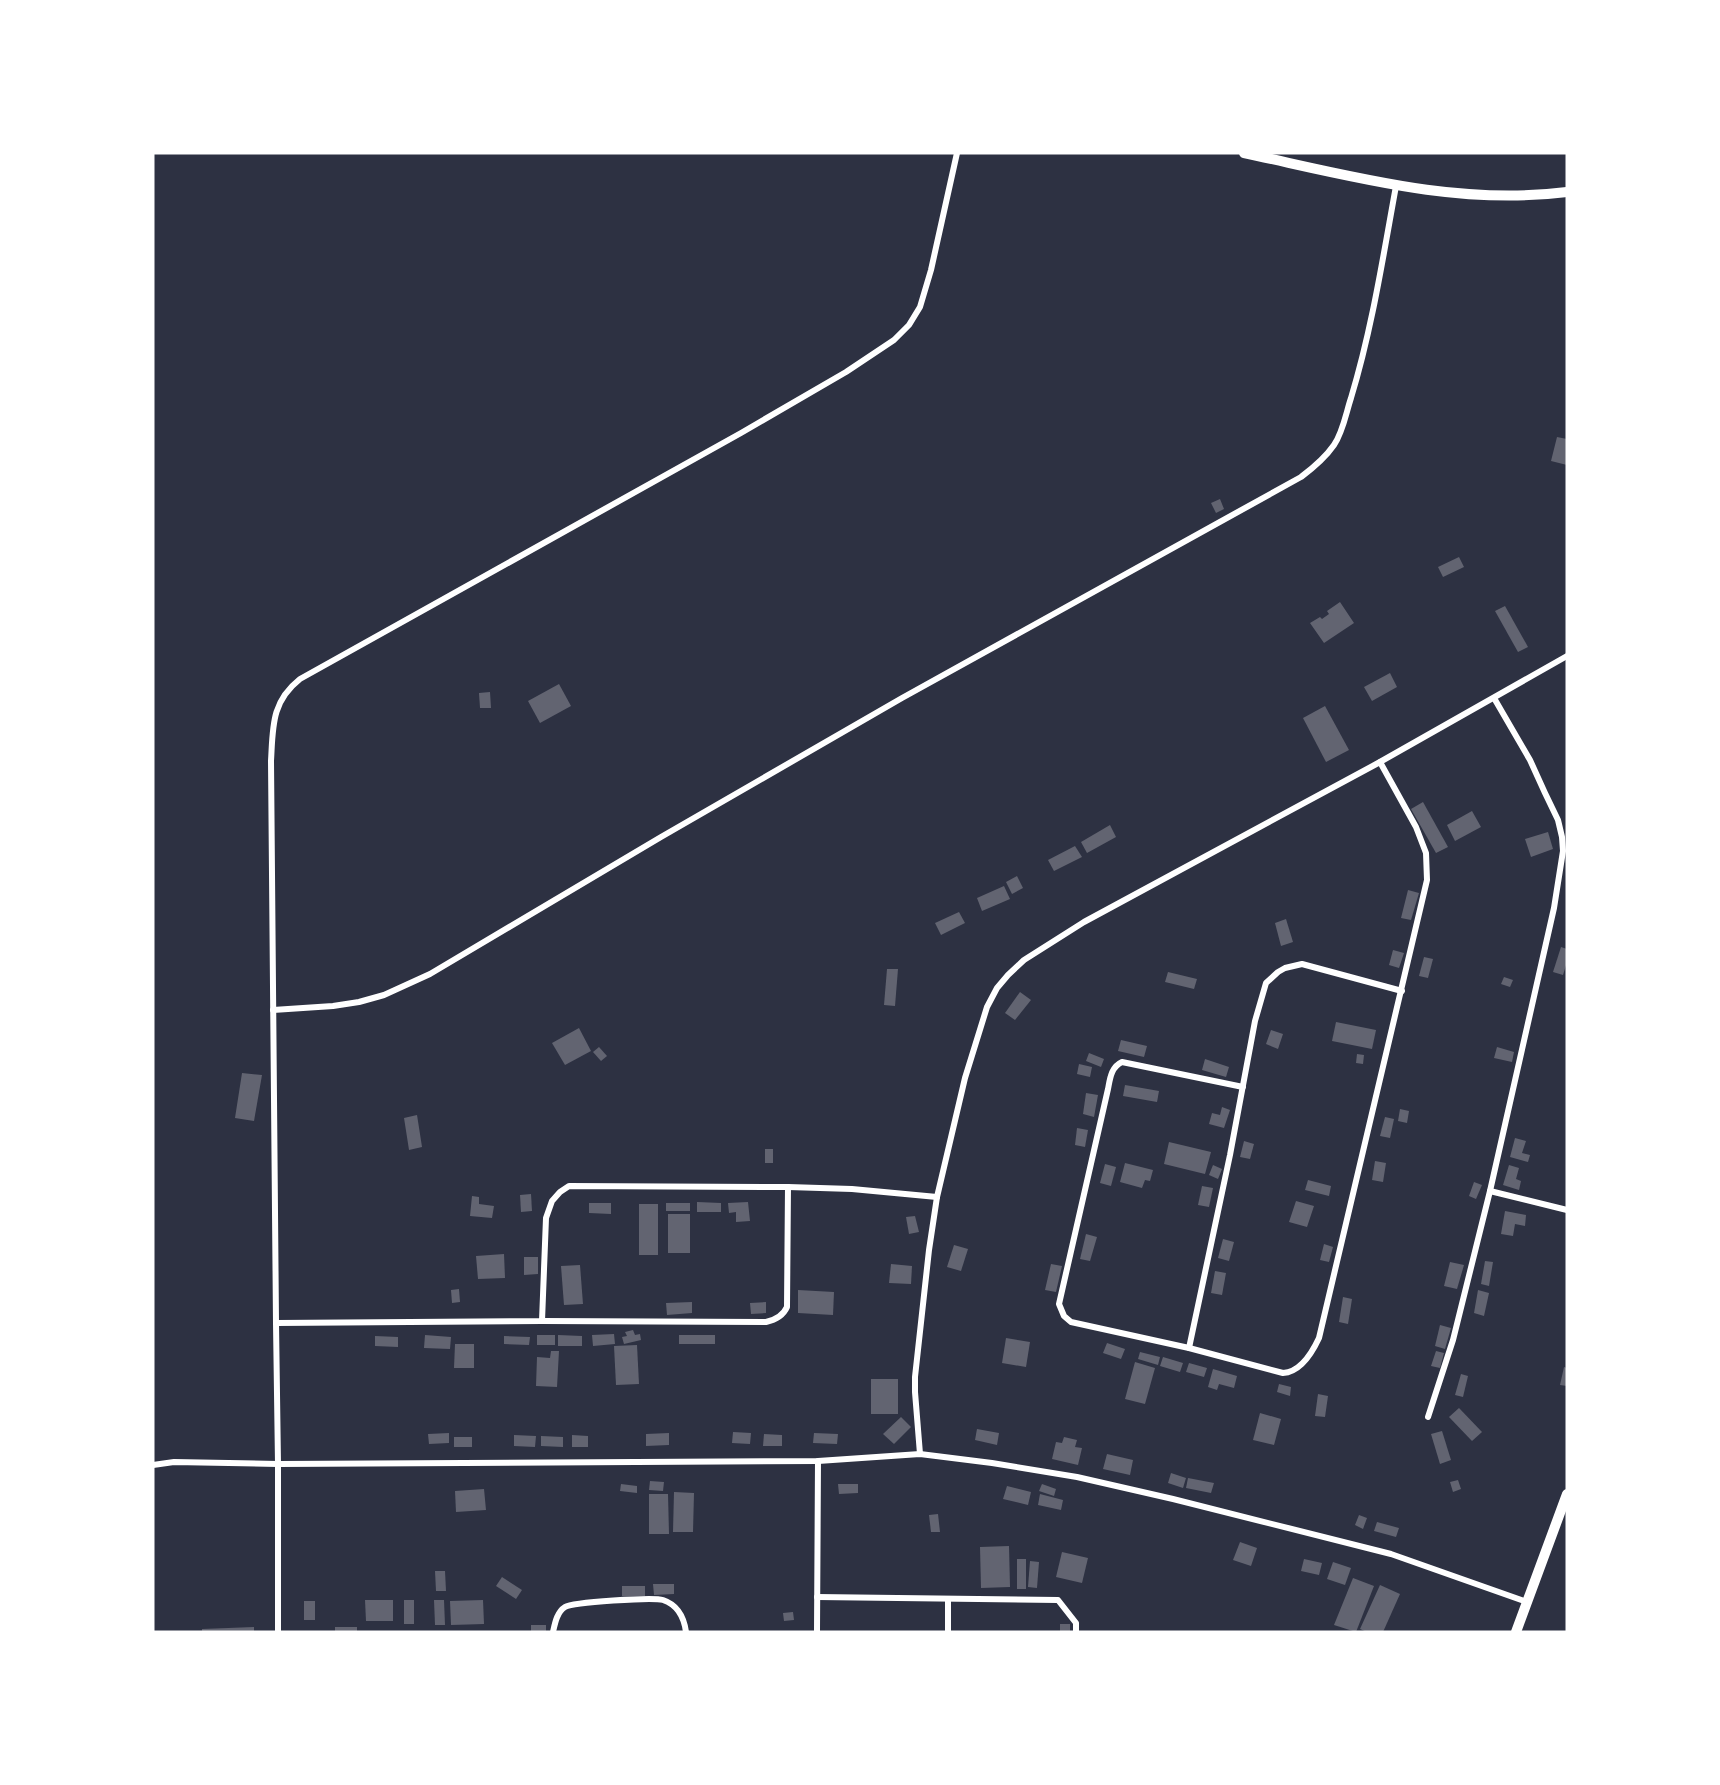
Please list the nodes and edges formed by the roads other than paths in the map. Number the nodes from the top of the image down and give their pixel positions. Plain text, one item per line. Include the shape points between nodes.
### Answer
1 (957, 153) edge
2 (1244, 153) edge
3 (1396, 186) junction
4 (1567, 192) edge
5 (1567, 656) edge
6 (1494, 698) junction
7 (1380, 762) junction
8 (1402, 991) junction
9 (273, 1010) junction
10 (1243, 1087) junction
11 (788, 1187) junction
12 (1490, 1191) junction
13 (937, 1197) junction
14 (1567, 1210) edge
15 (542, 1321) junction
16 (276, 1323) junction
17 (1189, 1348) junction
18 (1428, 1417) dead end
19 (920, 1454) junction
20 (818, 1461) junction
21 (278, 1464) junction
22 (153, 1465) edge
23 (1567, 1494) edge
24 (817, 1597) junction
25 (948, 1599) junction
26 (1527, 1602) junction
27 (278, 1632) edge
28 (553, 1632) edge
29 (686, 1632) edge
30 (817, 1632) edge
31 (948, 1632) edge
32 (1076, 1632) edge
33 (1515, 1632) edge

1 - 9 street via 932,270 920,307 894,340 760,422 289,688 274,719 271,761
2 - 3 street
3 - 4 street via 1473,195
3 - 9 street via 1372,315 1341,433 1325,456 1301,477 902,698 430,974 359,1002
5 - 6 street
6 - 7 street
6 - 12 street via 1554,811 1563,851 1552,919
7 - 8 street via 1416,827 1426,854 1427,880
7 - 13 street via 1084,922 1024,960 1008,975 987,1007 964,1078
8 - 10 street via 1302,964 1278,972 1266,982 1261,995
8 - 17 street via 1313,1350 1299,1365 1283,1373
9 - 16 street
10 - 17 street
10 - 17 street via 1122,1062 1116,1066 1109,1082 1059,1304 1071,1322
11 - 13 street
11 - 15 street via 569,1186 552,1201 546,1218
11 - 15 street via 787,1307 774,1320
12 - 14 street
12 - 18 street via 1453,1340
13 - 19 street via 915,1377
15 - 16 street
16 - 21 street
19 - 20 street
19 - 26 street via 1077,1477 1173,1499 1391,1554
20 - 21 street
20 - 24 street
21 - 22 street
21 - 27 street
23 - 26 street
24 - 25 street
24 - 30 street
25 - 31 street
25 - 32 street via 1058,1600 1076,1623
26 - 33 street
28 - 29 street via 556,1619 567,1606 658,1599 675,1607

